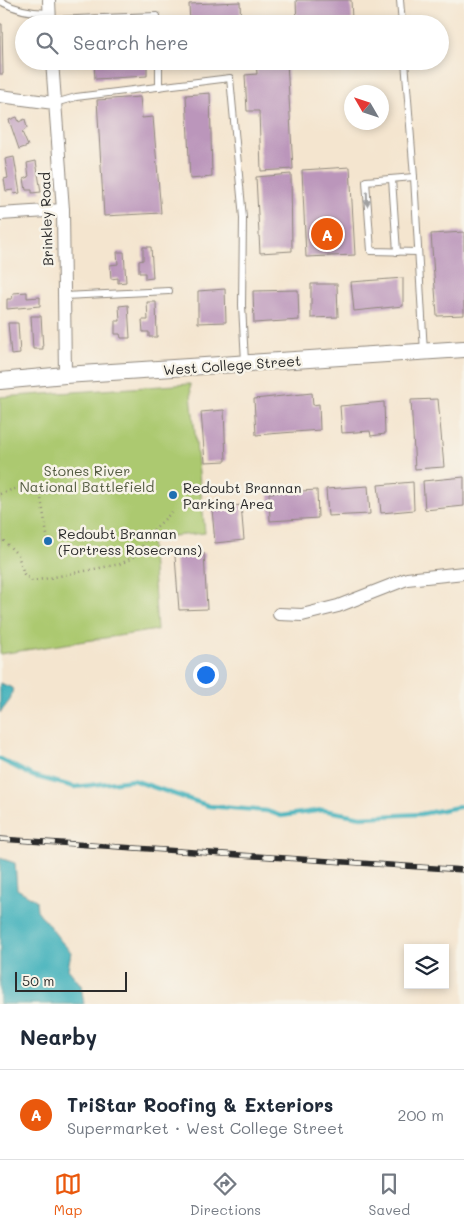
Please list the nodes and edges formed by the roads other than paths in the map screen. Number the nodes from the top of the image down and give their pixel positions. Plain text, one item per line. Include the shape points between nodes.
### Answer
1 (49, 0) edge
2 (400, 0) edge
3 (0, 1) edge
4 (38, 15) edge
5 (50, 15) edge
6 (401, 15) edge
7 (52, 70) edge
8 (158, 70) edge
9 (406, 70) edge
10 (159, 87) junction
11 (0, 96) edge
12 (54, 103) junction
13 (414, 177) junction
14 (392, 179) junction
15 (63, 210) junction
16 (0, 214) edge
17 (398, 252) junction
18 (418, 252) junction
19 (169, 291) dead end
20 (64, 296) junction
21 (464, 350) edge
22 (424, 352) junction
23 (245, 364) junction
24 (64, 375) junction
25 (0, 381) edge
26 (464, 573) edge
27 (279, 614) dead end

1 - 5 street
2 - 6 lane
3 - 4 lane
7 - 12 street, Brinkley Road
8 - 10 lane
9 - 13 lane
10 - 12 lane via 76,97
10 - 23 lane via 230,78 243,218
11 - 12 street
12 - 15 street, Brinkley Road
13 - 14 lane
13 - 18 lane
14 - 17 lane
14 -> 17 lane via 366,181 367,219 371,251
15 - 16 street
15 - 20 street, Brinkley Road
17 - 18 lane
18 - 22 lane
19 - 20 lane
20 - 24 street, Brinkley Road
21 - 22 street, West College Street
22 - 23 street, West College Street
23 - 24 street, West College Street
24 - 25 street, West College Street
26 - 27 street via 407,579 338,606 302,615

